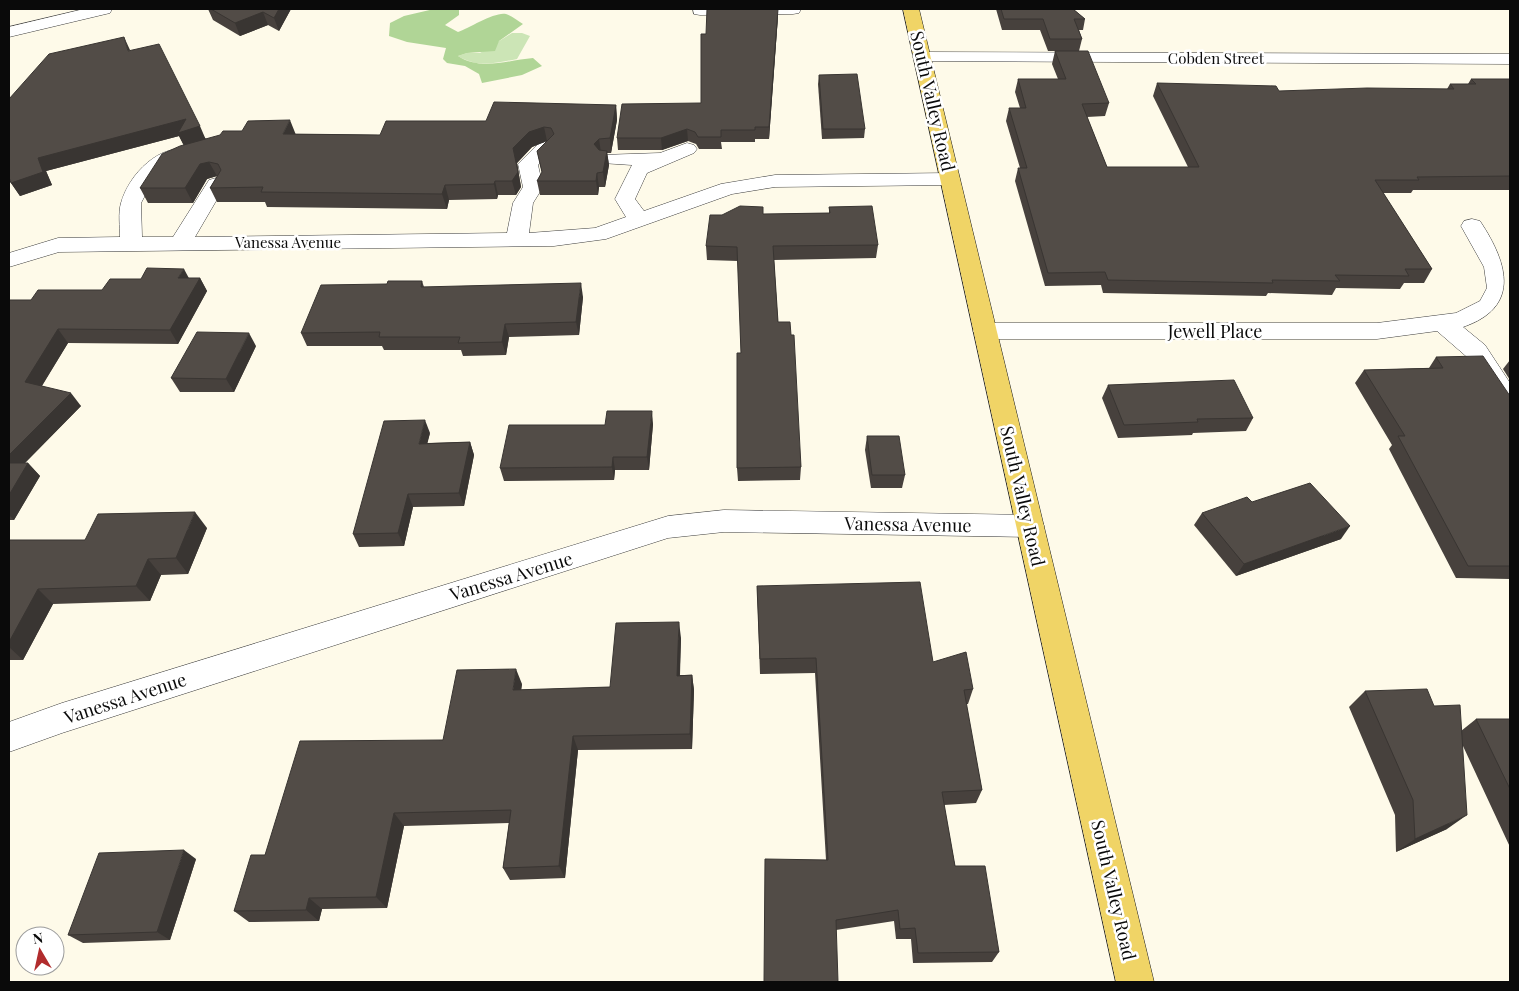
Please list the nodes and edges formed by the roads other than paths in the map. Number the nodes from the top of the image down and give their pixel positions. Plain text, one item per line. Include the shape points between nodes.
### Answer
1 (104, 9) edge
2 (793, 9) edge
3 (912, 9) edge
4 (700, 10) edge
5 (9, 32) edge
6 (922, 57) junction
7 (1510, 59) edge
8 (545, 148) edge
9 (200, 150) edge
10 (687, 150) dead end
11 (608, 159) edge
12 (664, 159) junction
13 (950, 179) junction
14 (216, 184) edge
15 (640, 221) junction
16 (1472, 226) dead end
17 (518, 240) junction
18 (180, 243) junction
19 (131, 244) junction
20 (9, 260) edge
21 (1499, 311) edge
22 (1444, 324) junction
23 (985, 331) junction
24 (1510, 403) edge
25 (1030, 526) junction
26 (9, 737) edge
27 (1135, 982) edge

1 - 5 street
2 - 4 street
3 - 6 main road, South Valley Road
6 - 7 street, Cobden Street
6 - 13 main road, South Valley Road
8 - 17 street via 528,164 533,187 523,203
9 - 19 street via 162,160 146,174 131,203
10 - 12 street
11 - 12 street
12 - 15 street via 639,170 625,200
13 - 15 street, Vanessa Avenue via 775,181 728,188
13 - 23 main road, South Valley Road
14 - 18 street
15 - 17 street, Vanessa Avenue via 598,234 554,240
16 - 21 street, Jewell Place via 1497,273
17 - 18 street, Vanessa Avenue
18 - 19 street, Vanessa Avenue
19 - 20 street, Vanessa Avenue via 58,245
21 - 22 street, Jewell Place
22 - 23 street, Jewell Place via 1377,331
22 - 24 street via 1476,351
23 - 25 main road, South Valley Road
25 - 26 street, Vanessa Avenue via 724,521 668,527
25 - 27 main road, South Valley Road

